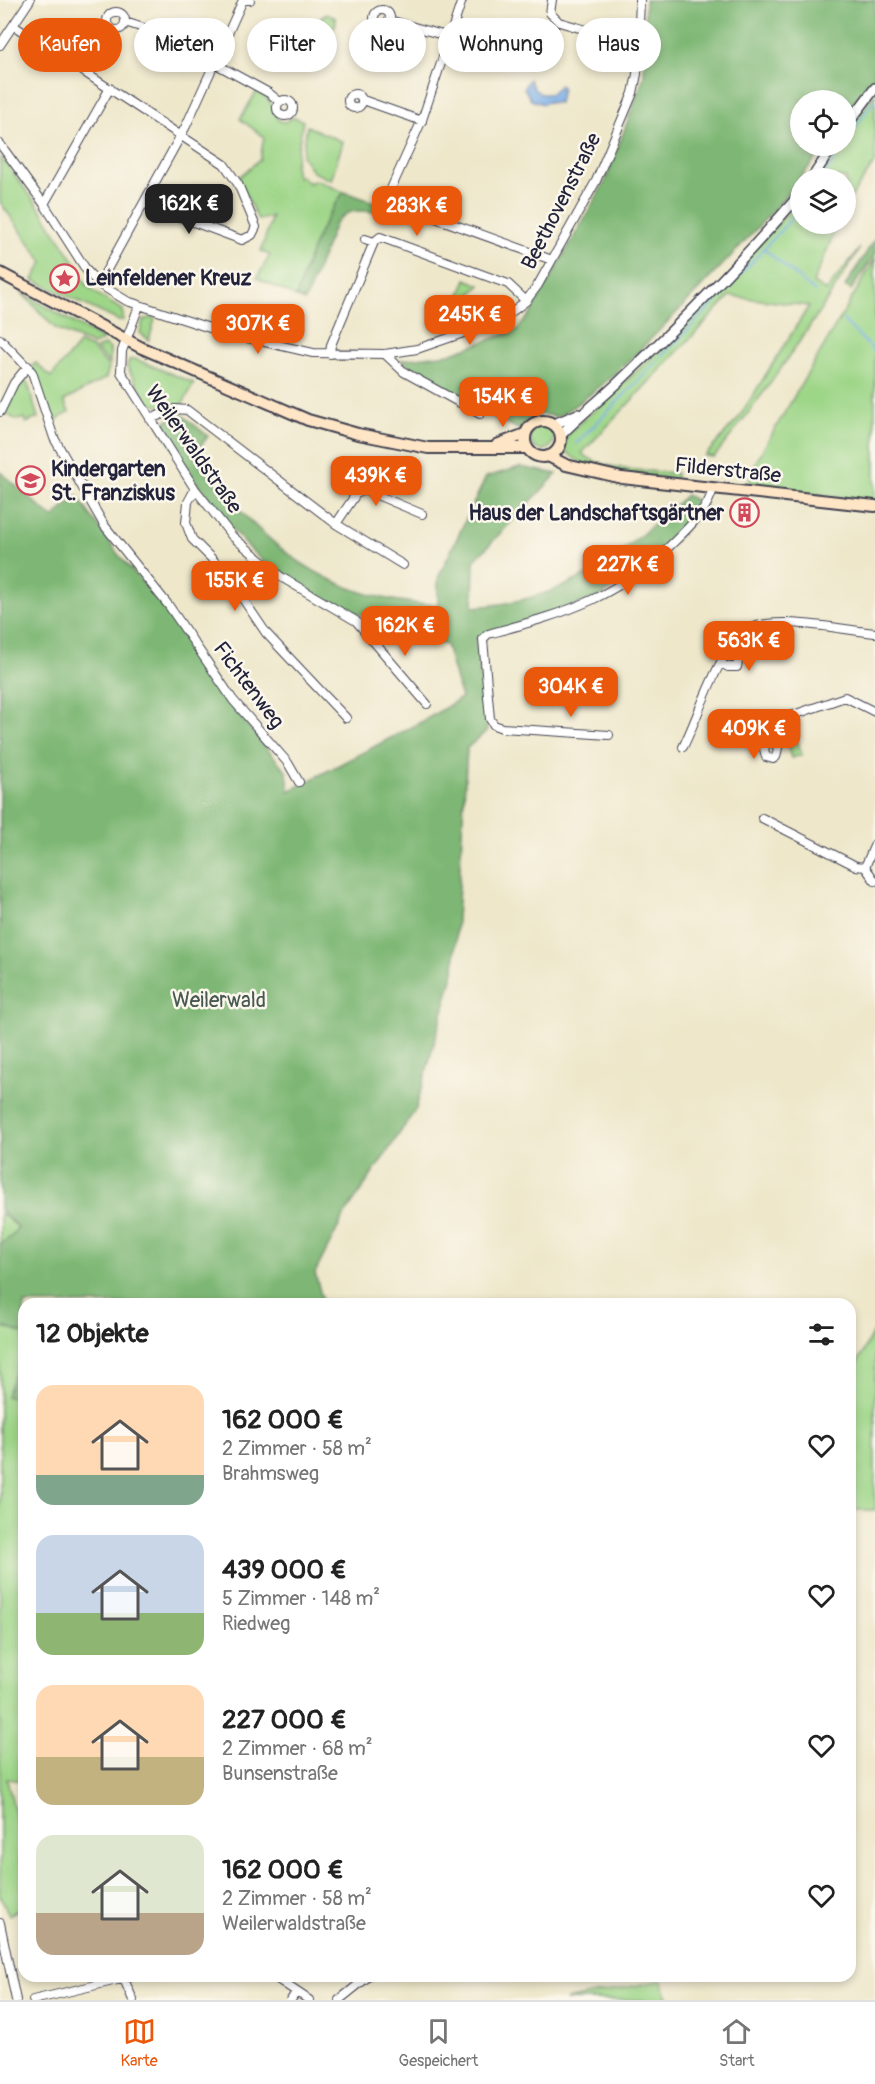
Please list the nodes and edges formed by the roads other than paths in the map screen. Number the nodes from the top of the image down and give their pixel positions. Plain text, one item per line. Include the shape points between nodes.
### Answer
1 (30, 0) edge
2 (243, 0) edge
3 (250, 0) edge
4 (462, 0) edge
5 (552, 0) edge
6 (640, 0) edge
7 (456, 18) edge
8 (639, 18) edge
9 (235, 19) edge
10 (125, 22) dead end
11 (134, 25) edge
12 (14, 26) junction
13 (576, 27) edge
14 (0, 45) edge
15 (212, 72) edge
16 (231, 72) edge
17 (438, 72) edge
18 (638, 72) edge
19 (110, 88) junction
20 (875, 88) edge
21 (363, 100) dead end
22 (280, 102) dead end
23 (856, 113) edge
24 (422, 121) junction
25 (182, 135) junction
26 (0, 144) edge
27 (44, 204) junction
28 (145, 204) junction
29 (790, 205) edge
30 (365, 239) dead end
31 (374, 242) junction
32 (552, 260) junction
33 (0, 273) edge
34 (99, 284) junction
35 (526, 301) junction
36 (139, 306) junction
37 (0, 339) edge
38 (126, 340) junction
39 (330, 354) junction
40 (385, 354) junction
41 (28, 366) junction
42 (0, 412) edge
43 (580, 413) junction
44 (480, 414) dead end
45 (150, 419) junction
46 (554, 424) junction
47 (525, 435) junction
48 (561, 435) junction
49 (490, 447) junction
50 (527, 448) junction
51 (559, 448) junction
52 (548, 456) junction
53 (578, 468) junction
54 (713, 488) junction
55 (195, 489) junction
56 (875, 506) edge
57 (422, 514) dead end
58 (336, 524) junction
59 (403, 564) dead end
60 (875, 633) edge
61 (731, 648) junction
62 (721, 663) junction
63 (427, 704) dead end
64 (875, 712) edge
65 (346, 718) dead end
66 (609, 735) dead end
67 (771, 738) dead end
68 (683, 747) dead end
69 (299, 782) dead end
70 (762, 818) dead end
71 (875, 844) edge
72 (865, 867) junction
73 (875, 881) edge
74 (0, 1923) edge
75 (111, 1982) edge
76 (125, 1982) edge
77 (282, 1982) edge
78 (357, 1982) edge
79 (296, 1992) junction
80 (16, 2000) edge
81 (33, 2000) edge
82 (133, 2000) edge
83 (291, 2000) edge
84 (309, 2000) edge
85 (339, 2000) edge

1 - 12 street
2 - 3 street
2 - 9 street
4 - 7 street
5 - 13 street via 550,13 559,22
6 - 8 street, Beethovenstraße
10 - 11 street
12 - 14 street
12 - 19 street
15 - 25 street
16 - 22 street
17 - 24 street
18 - 32 street, Beethovenstraße via 596,181
19 - 25 street
19 - 27 street
20 - 23 street
21 - 24 street
24 - 32 street via 386,200
25 - 28 street
25 - 28 street via 232,173 256,222 252,235 242,240
26 - 27 street
27 - 34 street
28 - 34 street
29 - 43 street via 633,369
30 - 31 street
31 - 35 street via 380,237 491,276 508,284
31 - 39 street
32 - 35 street, Beethovenstraße
33 - 38 main road
34 - 36 street, Beethovenstraße
35 - 40 street, Beethovenstraße via 509,316 482,329
36 - 38 street
36 - 39 street, Beethovenstraße via 225,333
37 - 41 street, Fichtenweg
38 - 45 street, Weilerwaldstraße via 121,372
38 - 49 main road via 278,408 332,427 428,448
39 - 40 street, Beethovenstraße
40 - 44 street via 404,372
41 - 42 street via 14,383
41 - 69 street, Fichtenweg via 54,438 94,510 177,616 233,700 288,763
43 - 46 street
43 - 48 street
45 - 55 street, Weilerwaldstraße
45 - 58 street via 175,409 187,410
46 - 47 main road via 538,421
46 - 48 main road
47 - 49 main road
47 - 50 main road
48 - 51 main road
49 - 50 main road
50 - 52 main road via 536,456
51 - 52 main road
51 - 53 main road
52 - 53 main road, Filderstraße
53 - 54 main road, Filderstraße via 622,478
54 - 56 main road, Filderstraße
54 - 66 street via 709,502 695,520 659,557 627,582 574,610 488,634 483,639 490,718 494,725
55 - 63 street, Weilerwaldstraße via 254,556 292,585 362,626
55 - 65 street via 188,502 186,523 190,535 224,571 266,633
57 - 58 street via 365,490 356,494
58 - 59 street
60 - 61 street via 772,624 746,630
61 - 62 street
61 - 62 street via 739,658 737,667
62 - 68 street
64 - 67 street via 845,697 782,717
70 - 72 street
71 - 72 street
72 - 73 street
74 - 80 street
75 - 81 street
76 - 82 street
77 - 79 street
78 - 85 street
79 - 83 street
79 - 84 street

